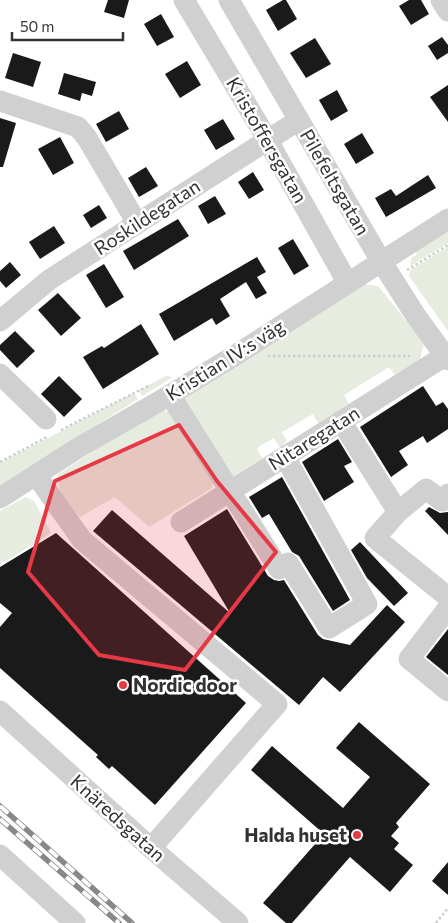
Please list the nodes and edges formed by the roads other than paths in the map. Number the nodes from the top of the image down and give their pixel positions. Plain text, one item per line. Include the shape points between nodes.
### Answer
1 (184, 0) edge
2 (228, 0) edge
3 (441, 0) edge
4 (448, 11) edge
5 (0, 101) edge
6 (299, 120) junction
7 (267, 139) junction
8 (448, 218) edge
9 (137, 223) junction
10 (387, 270) junction
11 (347, 282) junction
12 (0, 321) edge
13 (447, 356) edge
14 (0, 374) edge
15 (163, 388) junction
16 (46, 419) dead end
17 (341, 421) junction
18 (285, 457) junction
19 (36, 475) junction
20 (230, 492) junction
21 (448, 494) edge
22 (0, 498) edge
23 (398, 512) junction
24 (181, 522) dead end
25 (448, 606) edge
26 (448, 691) edge
27 (0, 711) edge
28 (151, 848) junction
29 (0, 855) edge
30 (76, 923) edge
31 (238, 923) edge

1 - 7 street, Kristoffersgatan
2 - 6 street, Pilefeltsgatan
3 - 4 street
5 - 9 street via 78,127
6 - 7 street, Roskildegatan
6 - 10 street, Pilefeltsgatan
7 - 9 street, Roskildegatan
7 - 11 street, Kristoffersgatan
8 - 10 street, Kristian IV:s väg
9 - 12 street, Roskildegatan via 49,280
10 - 11 street, Kristian IV:s väg
10 - 13 street, Pilefeltsgatan via 416,316
11 - 15 street, Kristian IV:s väg
13 - 17 street, Nitaregatan
14 - 16 street
15 - 19 street, Kristian IV:s väg
15 - 20 street
17 - 18 street, Nitaregatan
17 - 23 street
18 - 20 street, Nitaregatan
18 - 20 street via 367,604 330,628 288,562 279,569
19 - 22 street, Kristian IV:s väg
19 - 28 street via 82,540 277,704
20 - 24 street, Nitaregatan
21 - 23 street via 442,501 426,489
23 - 25 street via 375,538
25 - 26 street via 410,660
27 - 28 street, Knäredsgatan
28 - 31 street, Knäredsgatan
29 - 30 street

